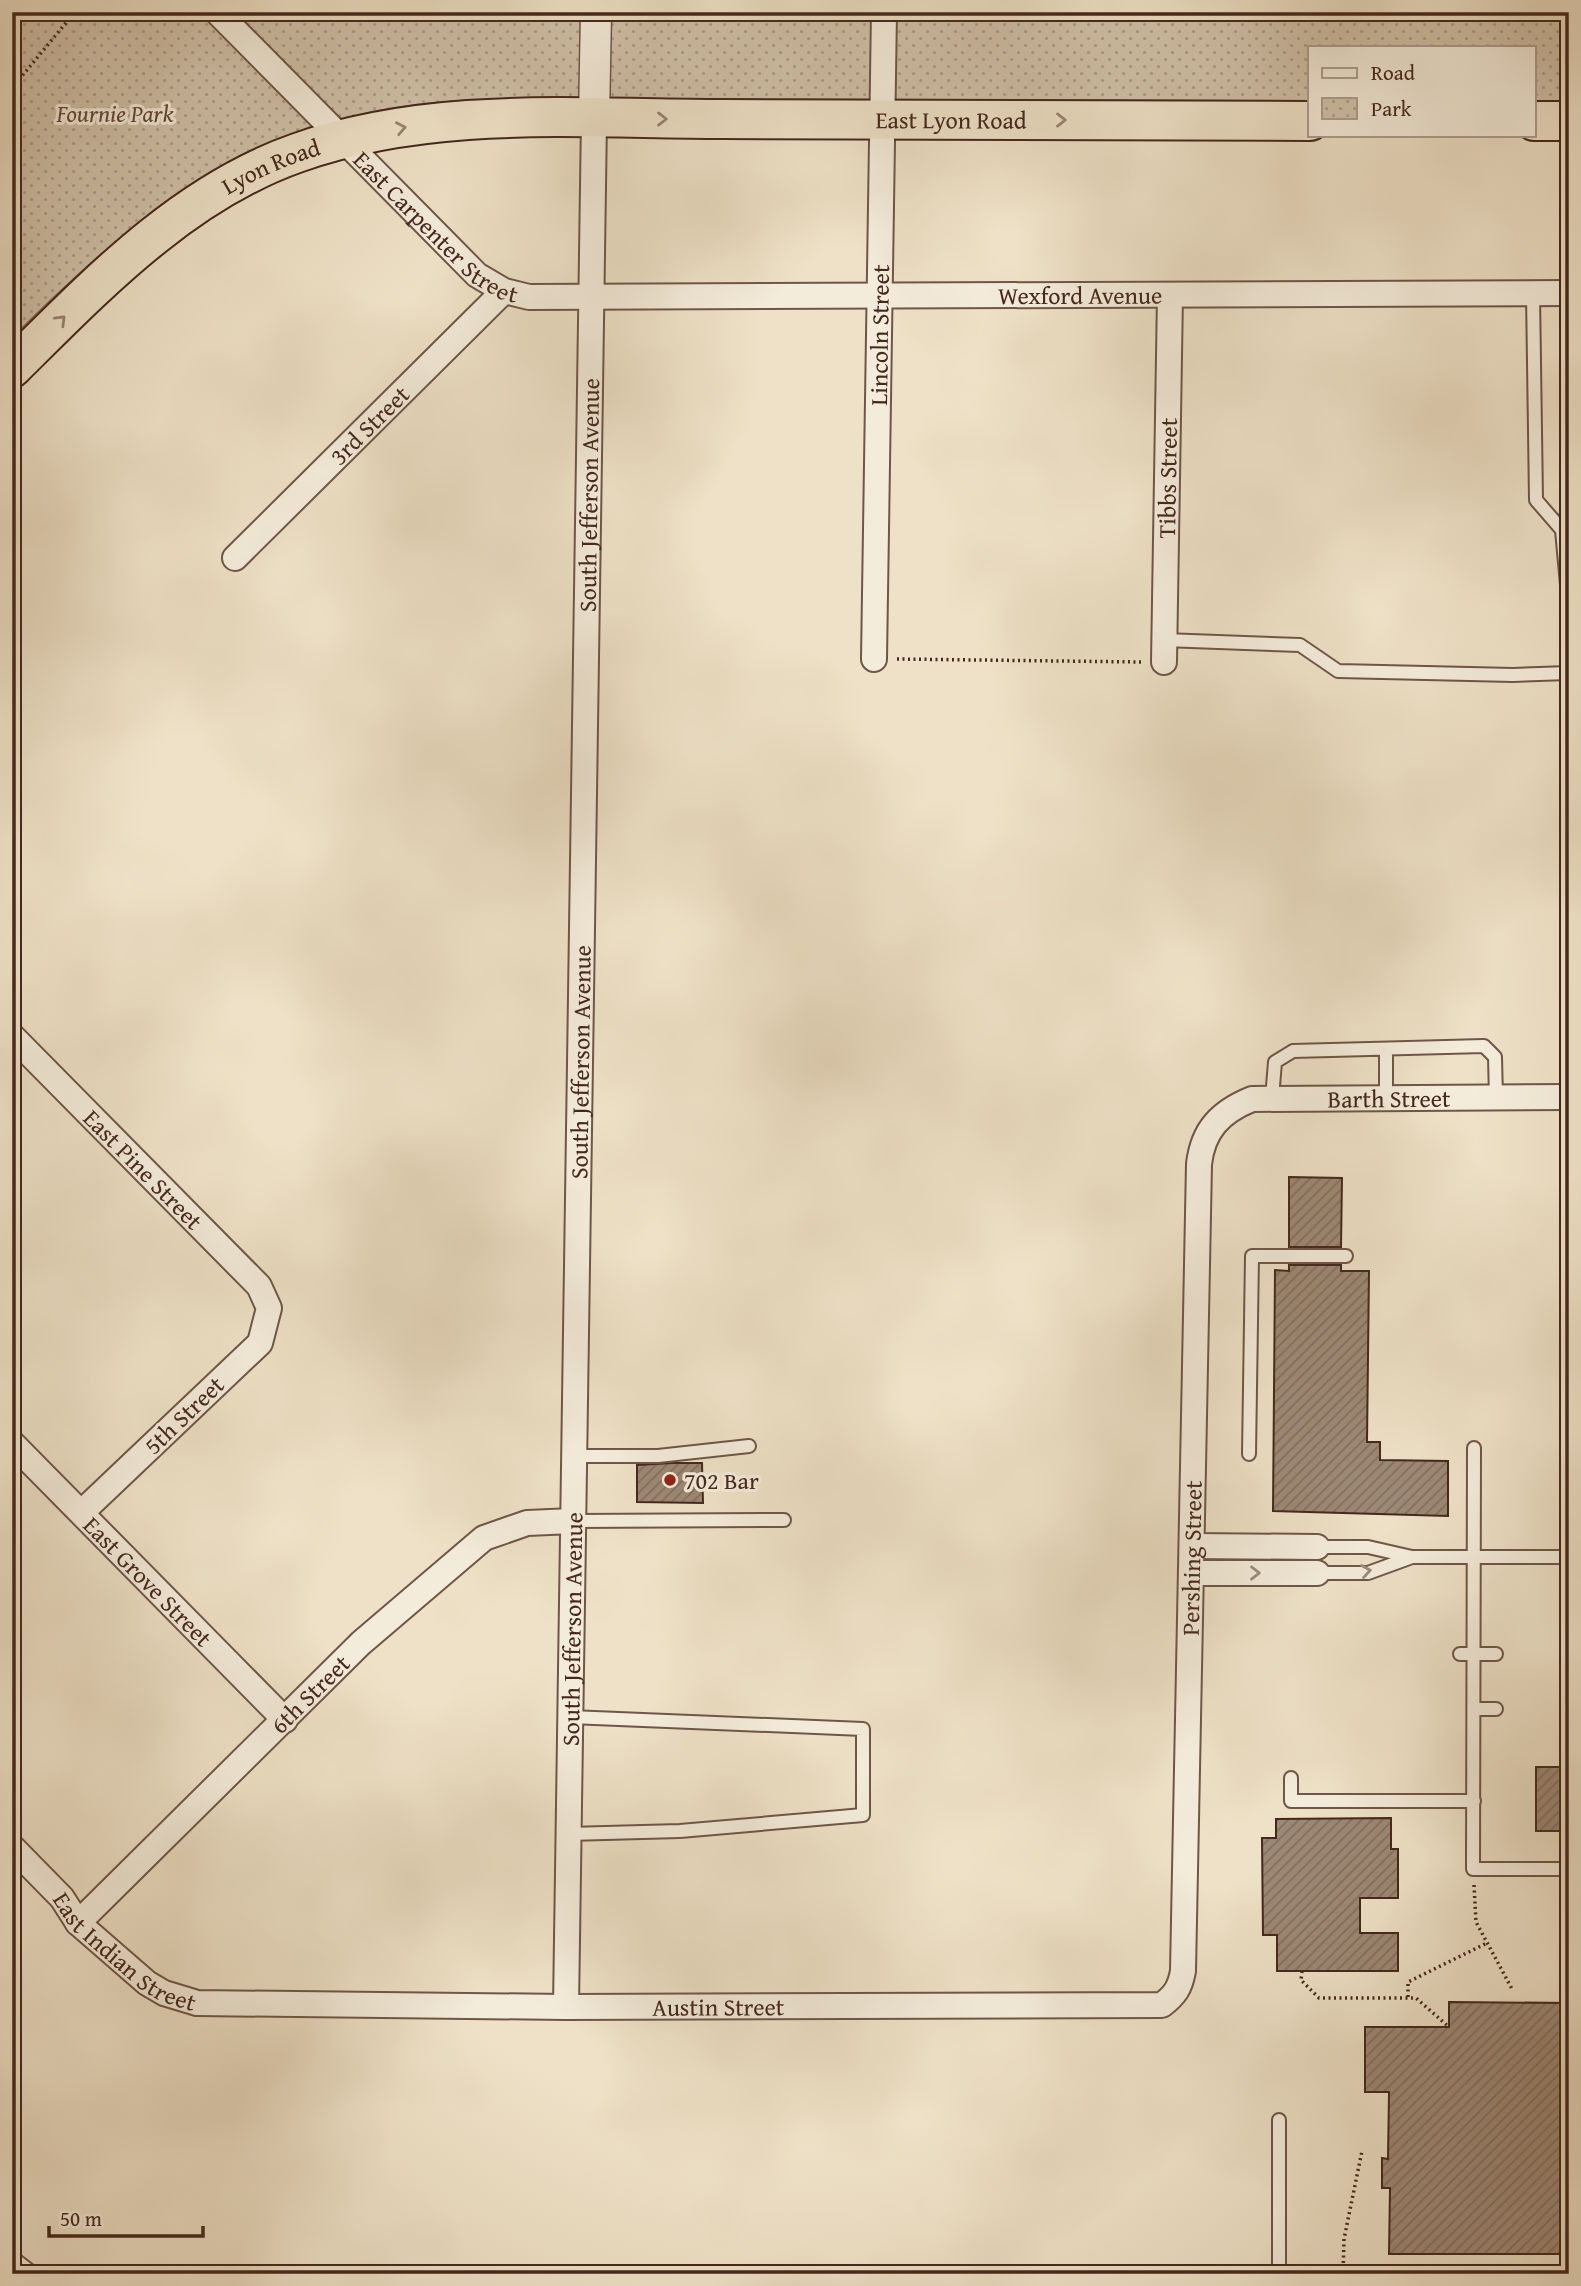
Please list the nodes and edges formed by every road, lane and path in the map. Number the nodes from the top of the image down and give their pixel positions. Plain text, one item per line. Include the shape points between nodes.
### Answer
1 (75, 12) edge
2 (217, 12) edge
3 (596, 12) edge
4 (884, 12) edge
5 (12, 88) edge
6 (594, 119) junction
7 (883, 119) junction
8 (1308, 121) edge
9 (1536, 121) edge
10 (1569, 121) edge
11 (343, 139) junction
12 (504, 291) junction
13 (1569, 293) edge
14 (881, 294) junction
15 (1533, 294) junction
16 (1170, 295) junction
17 (592, 297) junction
18 (12, 368) edge
19 (1569, 507) edge
20 (1562, 530) junction
21 (235, 558) dead end
22 (1569, 607) edge
23 (1164, 651) junction
24 (874, 659) joint
25 (1569, 673) edge
26 (12, 1036) edge
27 (1386, 1049) junction
28 (1569, 1097) edge
29 (1272, 1098) junction
30 (1386, 1098) junction
31 (1496, 1098) junction
32 (1216, 1120) joint
33 (1346, 1256) dead end
34 (269, 1308) joint
35 (12, 1443) edge
36 (749, 1446) dead end
37 (1474, 1448) dead end
38 (1249, 1454) dead end
39 (574, 1457) junction
40 (82, 1512) junction
41 (784, 1520) dead end
42 (573, 1521) junction
43 (1193, 1546) junction
44 (1317, 1547) joint
45 (1412, 1557) junction
46 (1474, 1557) junction
47 (1569, 1557) edge
48 (1192, 1573) junction
49 (1317, 1573) joint
50 (1460, 1654) dead end
51 (1474, 1654) junction
52 (1496, 1654) dead end
53 (1474, 1709) junction
54 (1496, 1709) dead end
55 (570, 1717) junction
56 (285, 1720) junction
57 (1292, 1778) dead end
58 (1474, 1801) junction
59 (568, 1833) junction
60 (12, 1847) edge
61 (1474, 1869) junction
62 (1569, 1869) edge
63 (78, 1923) junction
64 (1487, 1943) junction
65 (1302, 1971) dead end
66 (1512, 1989) dead end
67 (1173, 1997) joint
68 (1408, 1997) junction
69 (261, 2006) joint
70 (566, 2007) junction
71 (1449, 2027) dead end
72 (1279, 2120) dead end
73 (1363, 2151) dead end
74 (12, 2257) edge
75 (34, 2274) edge
76 (1279, 2274) edge
77 (1343, 2274) edge

1 - 5 path
2 - 11 street, East Carpenter Street
3 - 6 street
4 - 7 street, Lincoln Street
6 -> 7 highway, East Lyon Road
11 -> 6 highway, Lyon Road via 427,124
6 - 17 street, South Jefferson Avenue
7 -> 8 highway, East Lyon Road
7 - 14 street, Lincoln Street
9 - 10 highway
11 - 12 street, East Carpenter Street via 477,275
18 -> 11 highway, Lyon Road via 91,291 184,213 294,154
12 - 17 street, East Carpenter Street via 529,298
12 - 21 street, 3rd Street
13 - 15 street, Wexford Avenue
14 - 16 street, Wexford Avenue
14 - 17 street, Wexford Avenue
14 - 24 street, Lincoln Street
15 - 16 street, Wexford Avenue
15 - 20 lane via 1536,500
16 - 23 street, Tibbs Street
17 - 39 street, South Jefferson Avenue
19 - 20 lane
20 - 22 lane
23 - 24 path
23 - 25 lane via 1300,645 1338,671
26 - 34 street, East Pine Street via 259,1286
27 - 29 lane via 1293,1051 1275,1062
27 - 30 lane
27 - 31 lane via 1484,1046 1495,1057
28 - 31 street, Barth Street
29 - 30 street, Barth Street
29 - 32 street, Barth Street via 1242,1102
30 - 31 street, Barth Street
32 - 43 street, Pershing Street via 1201,1147 1199,1164
33 - 38 lane via 1252,1256
34 - 40 street, 5th Street via 260,1343
35 - 40 street, East Grove Street
36 - 39 lane via 658,1456
37 - 46 lane
39 - 42 street, South Jefferson Avenue
40 - 56 street, East Grove Street
41 - 42 lane
42 - 55 street, South Jefferson Avenue
42 - 56 street, 6th Street via 527,1523 484,1538 360,1643
43 - 44 street
43 - 48 street, Pershing Street
44 - 45 lane via 1368,1547
45 - 46 lane
49 -> 45 lane via 1368,1573
46 - 47 lane
46 - 51 lane
48 -> 49 street
48 - 67 street, Pershing Street via 1182,1971
50 - 51 lane
51 - 52 lane
51 - 53 lane
53 - 54 lane
53 - 58 lane
55 - 59 street, South Jefferson Avenue
55 - 59 lane via 863,1728 863,1815 680,1831
56 - 63 street, 6th Street
57 - 58 lane via 1291,1801
58 - 61 lane
59 - 70 street, South Jefferson Avenue
60 - 63 street, East Indian Street via 62,1898
61 - 62 lane
61 - 64 path via 1476,1922
63 - 69 street, East Indian Street via 164,1993 197,2003
64 - 66 path
64 - 68 path via 1408,1982
65 - 68 path via 1301,1980 1319,1998
67 - 70 street, Austin Street via 1162,2005 1144,2007
68 - 71 path via 1416,1998
69 - 70 street, Austin Street
72 - 76 lane
73 - 77 path via 1344,2239
74 - 75 lane

